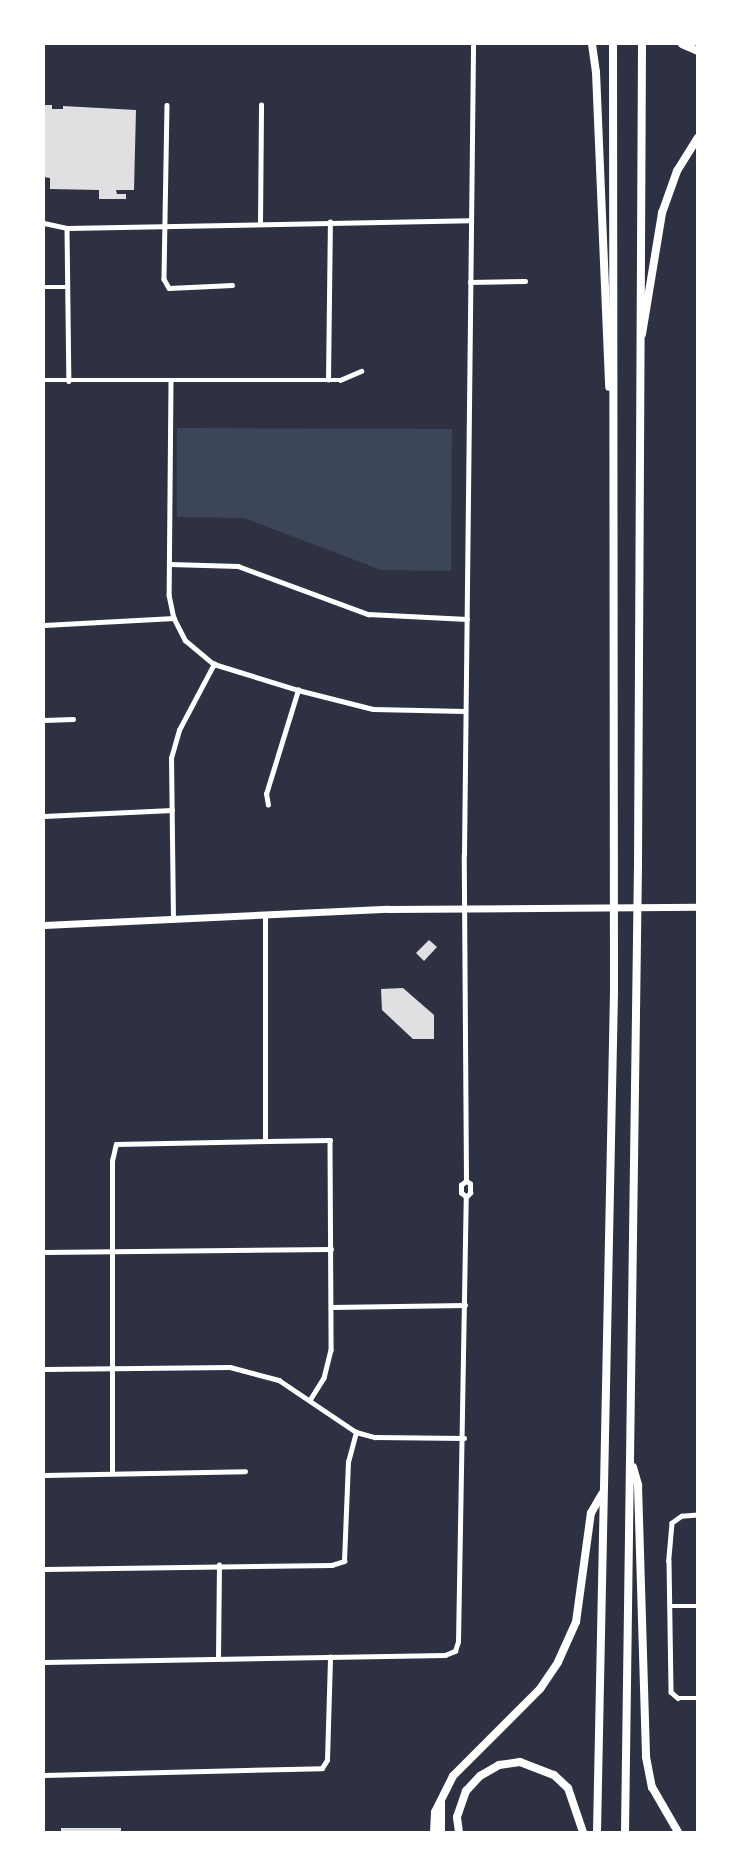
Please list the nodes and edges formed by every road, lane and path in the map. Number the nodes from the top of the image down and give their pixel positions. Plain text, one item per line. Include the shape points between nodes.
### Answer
1 (473, 44) edge
2 (592, 44) edge
3 (613, 44) edge
4 (642, 44) edge
5 (682, 44) edge
6 (698, 51) edge
7 (166, 105) dead end
8 (261, 105) dead end
9 (698, 138) edge
10 (470, 220) junction
11 (330, 222) junction
12 (44, 223) edge
13 (260, 224) junction
14 (165, 227) junction
15 (67, 228) junction
16 (525, 281) dead end
17 (470, 282) junction
18 (232, 285) dead end
19 (68, 286) junction
20 (44, 287) edge
21 (640, 341) junction
22 (361, 371) dead end
23 (44, 380) edge
24 (328, 380) junction
25 (69, 381) junction
26 (171, 381) junction
27 (612, 403) junction
28 (170, 564) junction
29 (174, 618) junction
30 (467, 619) junction
31 (44, 625) edge
32 (214, 664) junction
33 (298, 690) junction
34 (465, 711) junction
35 (74, 719) dead end
36 (44, 720) edge
37 (268, 806) dead end
38 (172, 810) junction
39 (44, 816) edge
40 (698, 907) edge
41 (465, 908) junction
42 (266, 916) junction
43 (173, 920) junction
44 (44, 925) edge
45 (265, 1141) junction
46 (331, 1249) junction
47 (44, 1252) edge
48 (112, 1252) junction
49 (465, 1305) junction
50 (331, 1306) junction
51 (44, 1368) edge
52 (114, 1368) junction
53 (311, 1399) junction
54 (356, 1432) junction
55 (464, 1438) junction
56 (631, 1457) junction
57 (245, 1471) dead end
58 (112, 1473) junction
59 (44, 1475) edge
60 (603, 1494) junction
61 (698, 1515) edge
62 (219, 1565) junction
63 (44, 1569) edge
64 (670, 1606) junction
65 (698, 1606) edge
66 (330, 1657) junction
67 (218, 1659) junction
68 (44, 1662) edge
69 (698, 1698) edge
70 (44, 1775) edge
71 (442, 1797) junction
72 (434, 1833) edge
73 (441, 1833) edge
74 (459, 1833) edge
75 (583, 1833) edge
76 (597, 1833) edge
77 (625, 1833) edge
78 (678, 1833) edge

1 - 10 street
2 - 27 highway via 606,377
3 - 27 highway
4 - 21 highway
5 - 6 highway
7 - 14 street
8 - 13 street
9 - 21 highway via 677,171 662,213 648,318
10 - 11 street
10 - 17 street
11 - 13 street
11 - 24 street
12 - 15 street
13 - 14 street
14 - 15 street
14 - 18 street via 164,279 169,288
15 - 19 street
16 - 17 street
17 - 30 street
19 - 20 street
19 - 25 street
21 - 56 highway
22 - 24 street via 351,377
23 - 25 street
24 - 26 street
25 - 26 street
26 - 28 street
27 - 60 highway via 614,992
28 - 29 street via 169,595
28 - 30 street via 238,566 368,614
29 - 31 street
29 - 32 street via 185,640
30 - 34 street
32 - 33 street
32 - 38 street via 179,730 171,758
33 - 34 street via 373,709
33 - 37 street via 266,794
34 - 41 street
35 - 36 street
38 - 39 street
38 - 43 street
40 - 41 main road
41 - 42 main road
41 - 49 street via 466,1181 461,1185 461,1193 466,1197
42 - 43 main road
42 - 45 street
43 - 44 main road
45 - 46 street via 330,1140
45 - 48 street via 116,1144 112,1161
46 - 48 street
46 - 50 street
47 - 48 street
48 - 52 street
49 - 50 street
49 - 55 street
50 - 53 street via 330,1358
51 - 52 street
52 - 53 street via 230,1367 279,1380
52 - 58 street
53 - 54 street
54 - 55 street via 375,1437
54 - 62 street via 348,1462 344,1561 332,1565
55 - 66 street via 455,1651 445,1655
56 - 77 highway
56 - 78 highway via 638,1485 646,1757 652,1787
57 - 58 street
58 - 59 street
60 - 71 highway via 591,1513 576,1622 558,1662 540,1689 466,1760
60 - 76 highway
61 - 64 street via 678,1517 670,1527
62 - 63 street
62 - 67 street
64 - 65 street
64 - 69 street via 671,1692 678,1698
66 - 67 street
66 - 70 street via 327,1760 322,1768
67 - 68 street
71 - 72 highway via 435,1812
71 - 73 highway
74 - 75 highway via 457,1817 466,1791 480,1776 499,1765 520,1762 546,1771 568,1788

